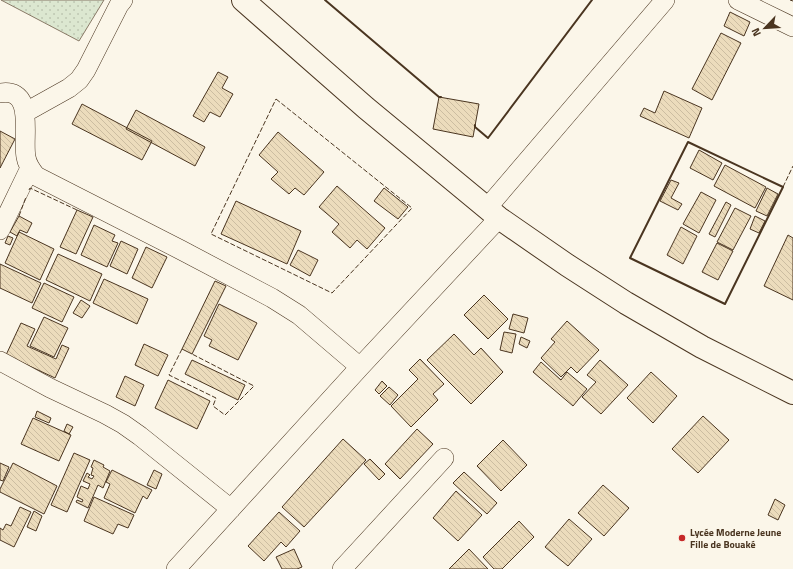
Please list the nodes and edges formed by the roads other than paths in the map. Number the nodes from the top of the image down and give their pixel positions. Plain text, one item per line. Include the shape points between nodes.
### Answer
1 (123, 0) edge
2 (243, 0) edge
3 (665, 0) edge
4 (738, 0) edge
5 (793, 27) edge
6 (0, 94) edge
7 (26, 112) junction
8 (30, 168) junction
9 (493, 213) junction
10 (0, 230) edge
11 (0, 361) edge
12 (360, 367) junction
13 (793, 393) edge
14 (444, 458) dead end
15 (231, 509) junction
16 (176, 569) edge
17 (342, 569) edge

1 - 7 street via 79,80
2 - 9 main road via 366,108
3 - 9 street
4 - 5 street
6 - 7 street via 7,92 16,95
7 - 8 street via 26,157
8 - 10 street
8 - 12 street via 36,176 272,298 299,315
9 - 12 street
9 - 13 main road via 626,303 702,347
11 - 15 street via 123,424
12 - 15 street
14 - 17 street
15 - 16 street

